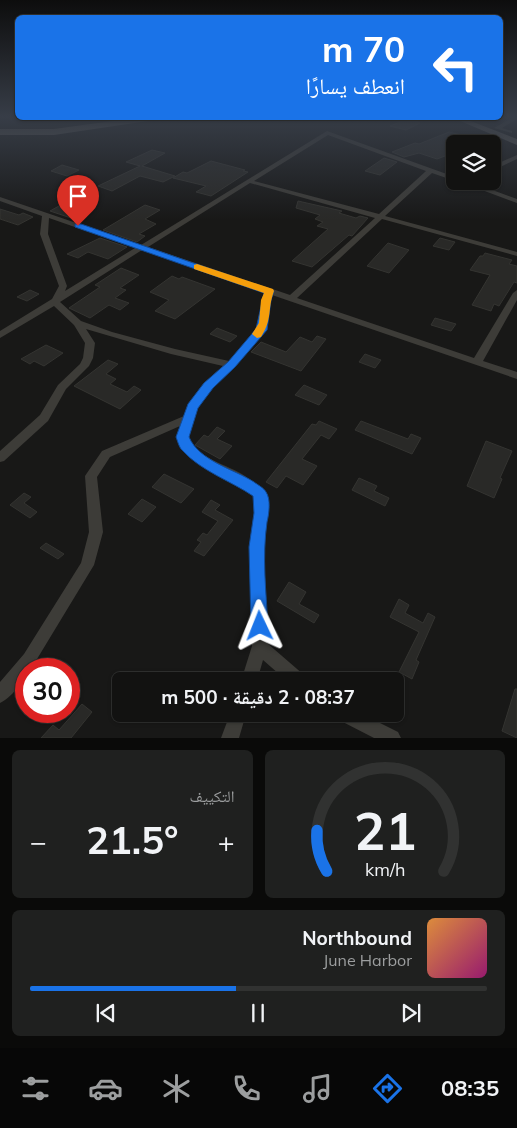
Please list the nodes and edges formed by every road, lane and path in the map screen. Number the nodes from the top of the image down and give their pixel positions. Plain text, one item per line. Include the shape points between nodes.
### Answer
1 (297, 151) edge
2 (379, 151) edge
3 (517, 157) edge
4 (501, 165) edge
5 (431, 170) junction
6 (446, 176) edge
7 (248, 181) junction
8 (487, 190) edge
9 (0, 199) edge
10 (516, 200) edge
11 (46, 215) junction
12 (380, 217) junction
13 (141, 248) junction
14 (517, 254) edge
15 (269, 291) junction
16 (517, 293) edge
17 (290, 299) junction
18 (55, 302) junction
19 (78, 323) junction
20 (0, 335) edge
21 (477, 362) junction
22 (232, 365) junction
23 (517, 376) edge
24 (189, 418) junction
25 (0, 458) edge
26 (260, 646) junction
27 (252, 672) edge
28 (288, 672) edge
29 (0, 696) edge
30 (235, 722) edge
31 (361, 722) edge
32 (230, 738) edge
33 (392, 738) edge

1 - 7 street
2 - 5 street
3 - 4 street
5 - 6 street
5 - 12 street
7 - 12 street
7 - 13 street
8 - 10 street
9 - 11 street
11 - 13 street
11 - 18 street via 44,234 63,286
12 - 14 street
12 - 17 street
13 - 15 street
13 - 18 street
15 - 17 street
15 - 22 street via 262,330
16 - 21 street
17 - 21 street
18 - 19 street
18 - 20 street
19 - 22 street via 165,350
19 - 25 street via 90,344 84,366 62,387 44,418
21 - 23 street
22 - 24 street via 208,386 192,407
24 - 26 street via 182,437 186,447 260,494 262,513 256,547
24 - 29 street via 106,454 91,476 96,532 87,565 29,659
26 - 27 street
26 - 28 street
30 - 32 street
31 - 33 street

